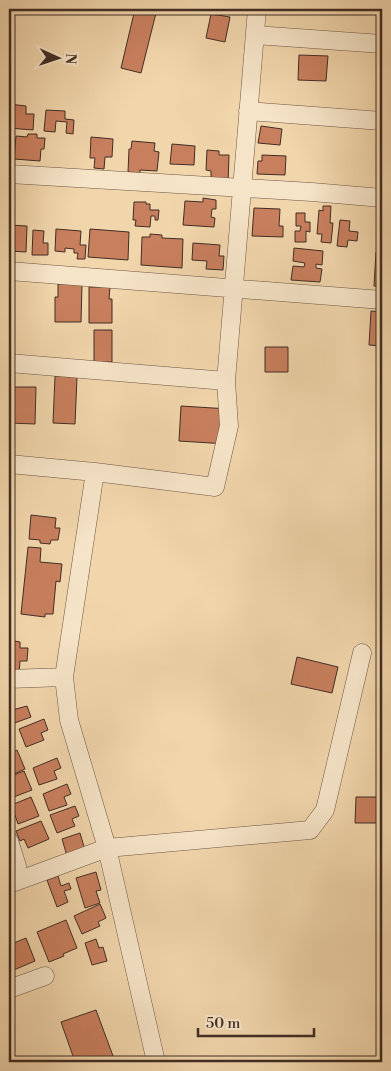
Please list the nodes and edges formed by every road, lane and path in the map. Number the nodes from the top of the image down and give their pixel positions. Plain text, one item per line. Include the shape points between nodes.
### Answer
1 (257, 9) edge
2 (255, 35) junction
3 (382, 44) edge
4 (248, 112) junction
5 (382, 121) edge
6 (9, 174) edge
7 (242, 187) junction
8 (382, 198) edge
9 (9, 271) edge
10 (234, 288) junction
11 (382, 300) edge
12 (9, 363) edge
13 (226, 381) junction
14 (9, 464) edge
15 (95, 472) junction
16 (362, 653) dead end
17 (64, 677) junction
18 (9, 679) edge
19 (9, 840) edge
20 (107, 848) junction
21 (17, 866) dead end
22 (9, 884) edge
23 (45, 976) dead end
24 (9, 989) edge
25 (156, 1062) edge

1 - 2 street
2 - 3 street
2 - 4 street
4 - 5 street
4 - 7 street
6 - 7 street
7 - 8 street
7 - 10 street
9 - 10 street
10 - 11 street
10 - 13 street
12 - 13 street
13 - 15 street via 229,426 215,487
14 - 15 street
15 - 17 street
16 - 20 street via 325,810 310,830
17 - 18 street
17 - 20 street via 68,720
19 - 21 street
20 - 22 street
20 - 25 street
23 - 24 street

